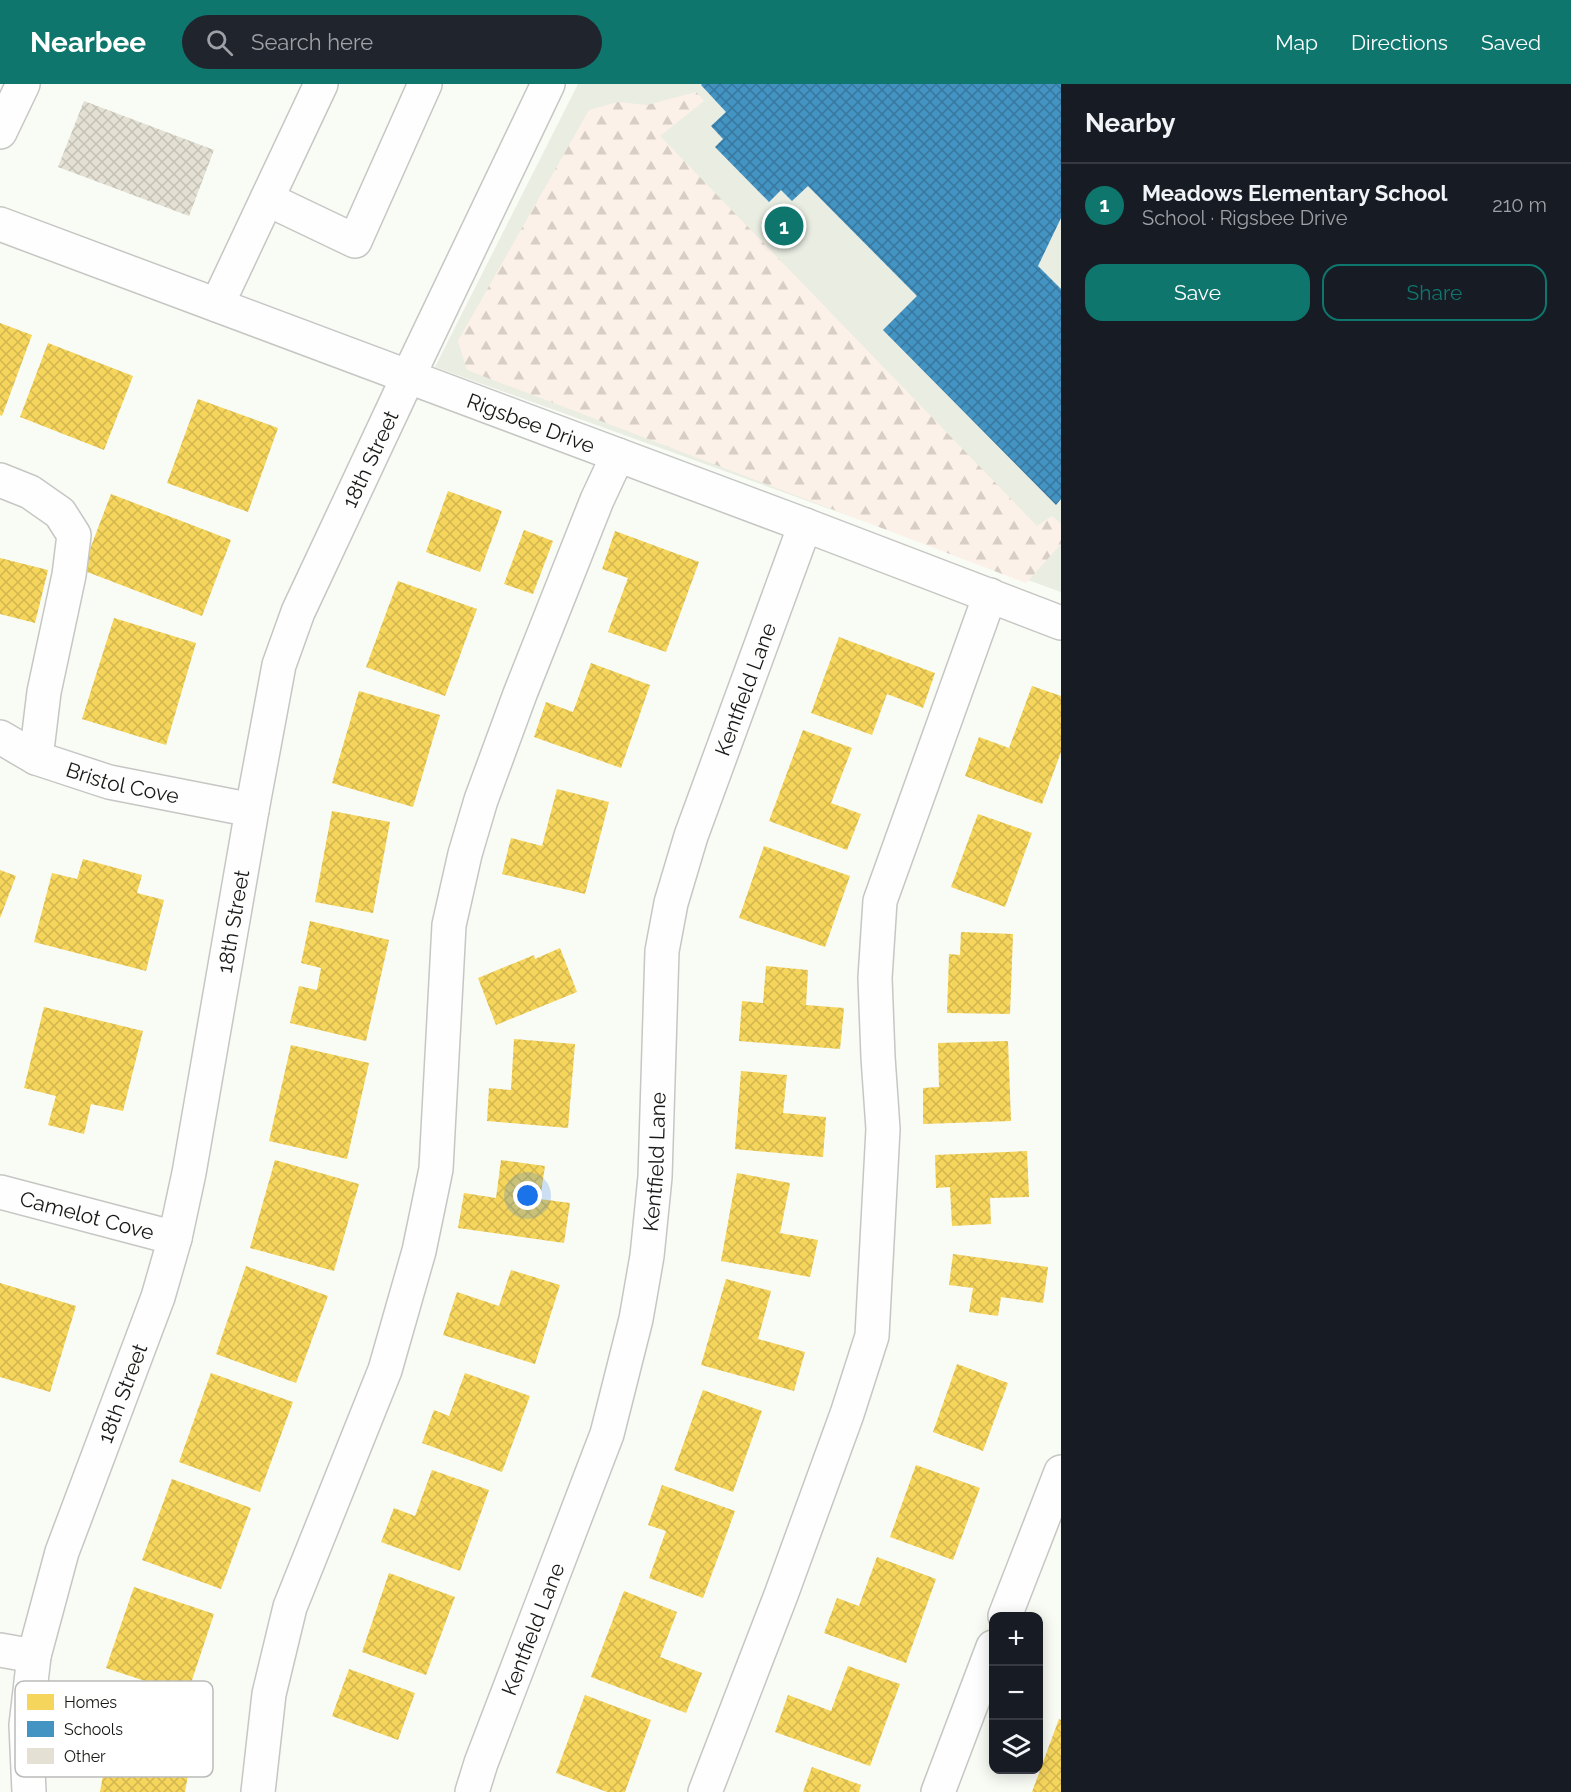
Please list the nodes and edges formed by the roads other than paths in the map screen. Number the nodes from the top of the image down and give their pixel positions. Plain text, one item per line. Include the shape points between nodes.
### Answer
1 (321, 84) edge
2 (425, 84) edge
3 (539, 87) edge
4 (267, 199) junction
5 (0, 224) edge
6 (217, 305) junction
7 (408, 377) junction
8 (618, 454) junction
9 (0, 480) edge
10 (805, 525) junction
11 (990, 595) junction
12 (1061, 622) edge
13 (0, 737) edge
14 (36, 758) junction
15 (252, 810) junction
16 (0, 1192) edge
17 (175, 1238) junction
18 (1061, 1472) edge
19 (1007, 1612) edge
20 (0, 1650) edge
21 (34, 1656) junction
22 (989, 1658) edge
23 (31, 1681) edge
24 (28, 1777) edge
25 (29, 1792) edge
26 (258, 1792) edge
27 (472, 1792) edge
28 (705, 1792) edge
29 (938, 1792) edge

1 - 4 street
2 - 4 street via 355,241
3 - 7 street, 18th Street
4 - 6 street
5 - 6 street, Rigsbee Drive
6 - 7 street, Rigsbee Drive
7 - 8 street, Rigsbee Drive
7 - 15 street, 18th Street via 298,612 279,665
8 - 10 street, Rigsbee Drive
8 - 26 street via 520,694 465,854 449,925 435,1169 419,1251 385,1370 290,1607 269,1694
9 - 14 street via 30,492 60,513 74,535 44,692
10 - 11 street, Rigsbee Drive
10 - 27 street, Kentfield Lane via 691,836 671,903 662,951 655,1177 647,1256 610,1422
11 - 12 street, Rigsbee Drive
11 - 28 street via 880,901 875,978 883,1129 872,1336 782,1595
13 - 14 street, Bristol Cove
14 - 15 street, Bristol Cove via 109,782
15 - 17 street, 18th Street
16 - 17 street, Camelot Cove
17 - 21 street, 18th Street via 158,1297 62,1552
18 - 19 street
20 - 21 street
21 - 23 street, 18th Street
22 - 29 street
24 - 25 street, 18th Street

